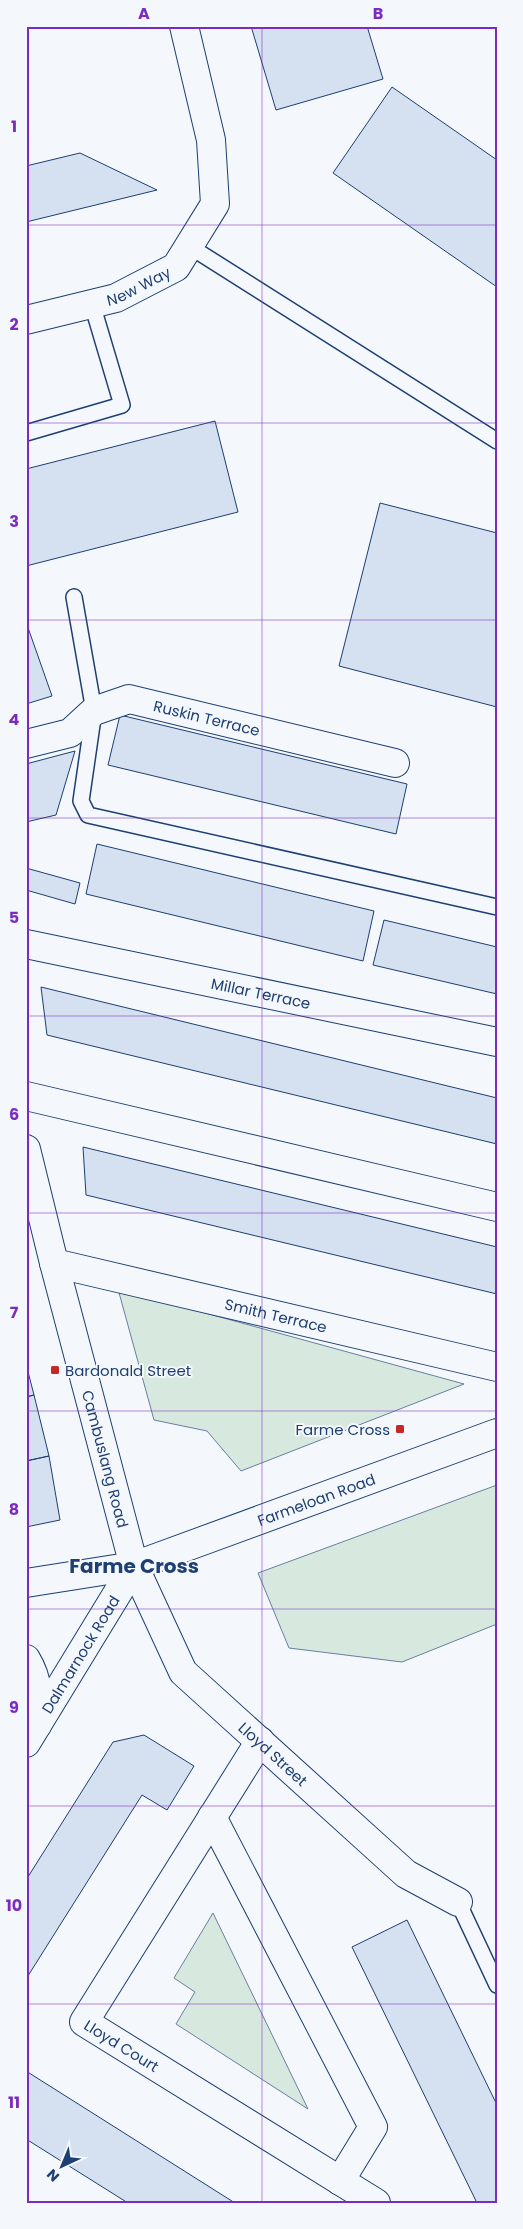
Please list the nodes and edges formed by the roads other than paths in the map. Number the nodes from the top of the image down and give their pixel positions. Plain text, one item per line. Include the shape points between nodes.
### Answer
1 (184, 26) edge
2 (189, 246) junction
3 (92, 304) junction
4 (26, 320) edge
5 (26, 432) edge
6 (497, 441) edge
7 (74, 597) dead end
8 (94, 711) junction
9 (26, 744) edge
10 (395, 763) dead end
11 (497, 907) edge
12 (26, 944) edge
13 (497, 1042) edge
14 (26, 1096) edge
15 (26, 1149) edge
16 (497, 1207) edge
17 (54, 1263) junction
18 (497, 1368) edge
19 (497, 1433) edge
20 (134, 1566) junction
21 (26, 1582) edge
22 (26, 1659) edge
23 (32, 1734) edge
24 (260, 1741) junction
25 (212, 1817) junction
26 (458, 1902) joint
27 (497, 1985) edge
28 (340, 2180) junction
29 (376, 2203) edge

1 - 2 street, New Way via 211,140 215,204
2 - 3 street, New Way via 176,267 116,298
2 - 6 lane
3 - 4 street, New Way
3 - 5 lane via 122,405
7 - 8 lane
8 - 9 street, Ruskin Terrace via 70,733
8 - 10 street, Ruskin Terrace via 129,699
8 - 11 lane via 81,801 88,815
12 - 13 street, Millar Terrace
14 - 16 street
15 - 17 street, Cambuslang Road
17 - 18 street, Smith Terrace
17 - 20 street, Cambuslang Road
19 - 20 street, Farmeloan Road
20 - 21 street, Farmeloan Road
20 - 23 street, Dalmarnock Road
20 - 24 street, Lloyd Street via 184,1672
22 - 23 street via 37,1684 39,1704
24 - 25 street, Lloyd Court
24 - 26 street, Lloyd Street via 406,1874
25 - 28 street via 373,2127
25 - 28 street, Lloyd Court via 84,2022
26 - 27 lane
28 - 29 street, Lloyd Court

